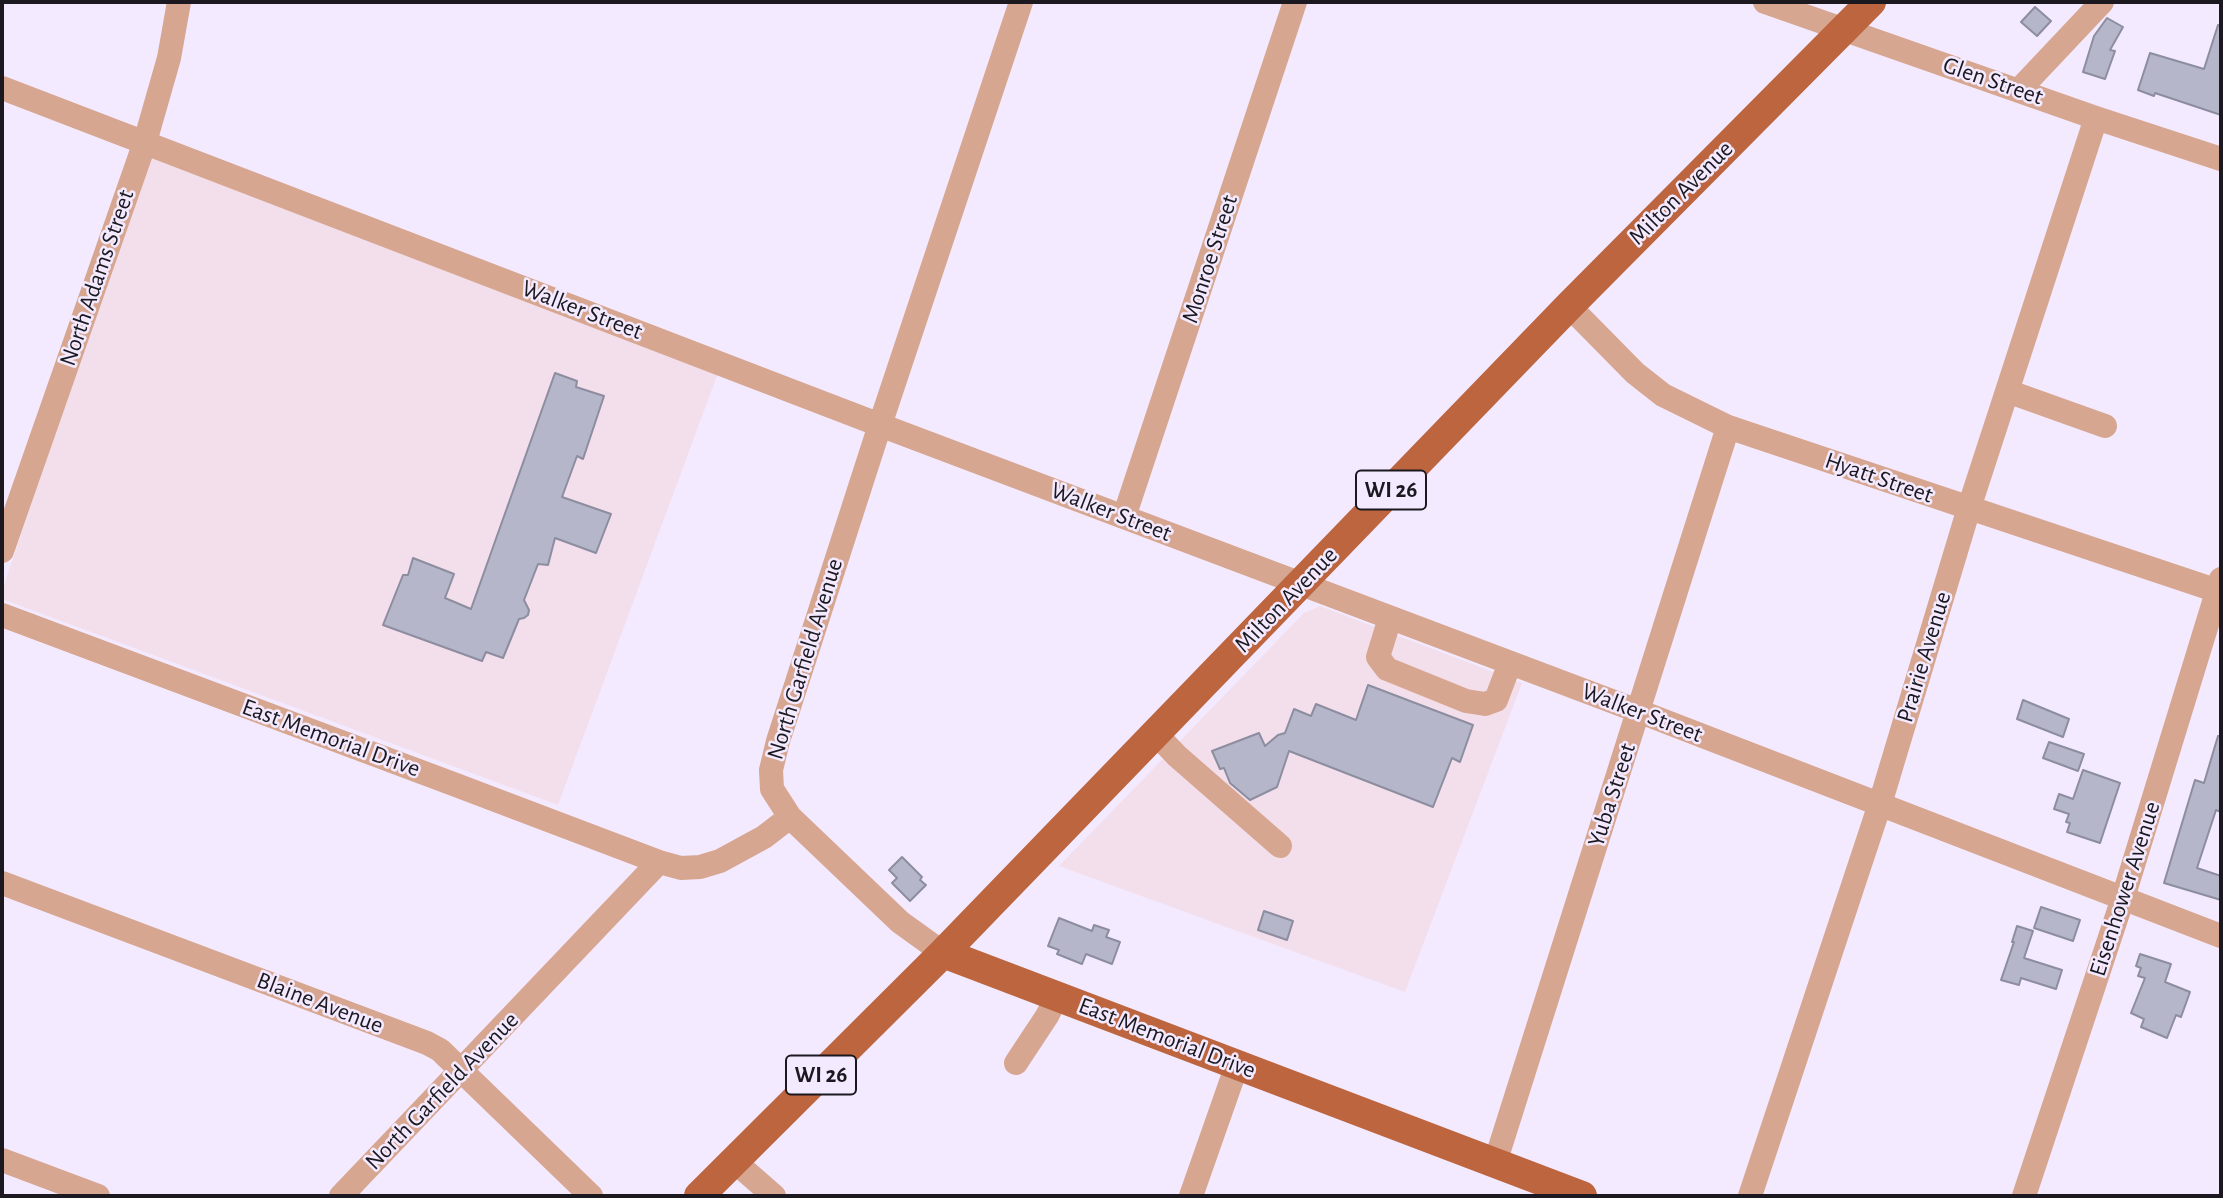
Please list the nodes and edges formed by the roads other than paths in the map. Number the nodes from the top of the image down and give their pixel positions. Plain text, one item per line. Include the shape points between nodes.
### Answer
1 (179, 2) edge
2 (1021, 2) edge
3 (1295, 2) edge
4 (1765, 2) edge
5 (1871, 2) edge
6 (2102, 2) edge
7 (1843, 30) junction
8 (2, 88) edge
9 (2019, 90) junction
10 (2096, 118) junction
11 (145, 142) junction
12 (2221, 159) edge
13 (1569, 306) junction
14 (2007, 391) junction
15 (880, 425) junction
16 (2105, 426) dead end
17 (1728, 427) junction
18 (1969, 509) junction
19 (1124, 517) junction
20 (2, 551) edge
21 (1300, 584) junction
22 (2220, 588) edge
23 (2, 615) edge
24 (1390, 618) junction
25 (1510, 663) junction
26 (1639, 711) junction
27 (1156, 734) junction
28 (1880, 804) junction
29 (790, 817) junction
30 (1280, 846) dead end
31 (659, 862) junction
32 (2, 883) edge
33 (2123, 898) junction
34 (2221, 936) edge
35 (943, 953) junction
36 (1057, 997) junction
37 (1016, 1063) dead end
38 (1237, 1065) junction
39 (463, 1070) junction
40 (2, 1160) edge
41 (734, 1161) junction
42 (1495, 1163) junction
43 (98, 1196) edge
44 (341, 1196) edge
45 (591, 1196) edge
46 (699, 1196) edge
47 (774, 1196) edge
48 (1191, 1196) edge
49 (1582, 1196) edge
50 (1750, 1196) edge
51 (2024, 1196) edge

1 - 11 street, North Adams Street
2 - 15 street, North Garfield Avenue
3 - 19 street, Monroe Street
4 - 7 street, Glen Street
5 - 7 main road, Milton Avenue / WI 26
6 - 9 street
7 - 9 street, Glen Street
7 - 13 main road, Milton Avenue / WI 26
8 - 11 street, Walker Street
9 - 10 street, Glen Street
10 - 12 street, Glen Street
10 - 14 street, Prairie Avenue
11 - 15 street, Walker Street
11 - 20 street, North Adams Street
13 - 17 street, Hyatt Street via 1663,395
13 - 21 main road, Milton Avenue / WI 26
14 - 16 street
14 - 18 street, Prairie Avenue
15 - 19 street, Walker Street
15 - 29 street, North Garfield Avenue via 773,760 772,789
17 - 18 street, Hyatt Street
17 - 26 street, Yuba Street
18 - 22 street, Hyatt Street
18 - 28 street, Prairie Avenue
19 - 21 street, Walker Street
21 - 24 street, Walker Street
21 - 27 main road, Milton Avenue / WI 26
22 - 33 street, Eisenhower Avenue
23 - 31 street, East Memorial Drive
24 - 25 street, Walker Street
24 - 25 street via 1378,657 1387,669 1466,701 1496,701
25 - 26 street, Walker Street
26 - 28 street, Walker Street
26 - 42 street, Yuba Street
27 - 30 street
27 - 35 main road, Milton Avenue / WI 26
28 - 33 street, Walker Street
28 - 50 street, Prairie Avenue
29 - 31 street via 720,861 681,868
29 - 35 street, East Memorial Drive via 900,922
31 - 39 street, North Garfield Avenue
32 - 39 street, Blaine Avenue via 427,1043
33 - 34 street, Walker Street
33 - 51 street, Eisenhower Avenue
35 - 36 main road, East Memorial Drive
35 - 41 main road, Milton Avenue / WI 26
36 - 37 street
36 - 38 main road, East Memorial Drive
38 - 42 main road, East Memorial Drive
38 - 48 street
39 - 44 street, North Garfield Avenue
39 - 45 street, Blaine Avenue
40 - 43 street
41 - 46 main road, Milton Avenue / WI 26
41 - 47 street
42 - 49 main road, East Memorial Drive

